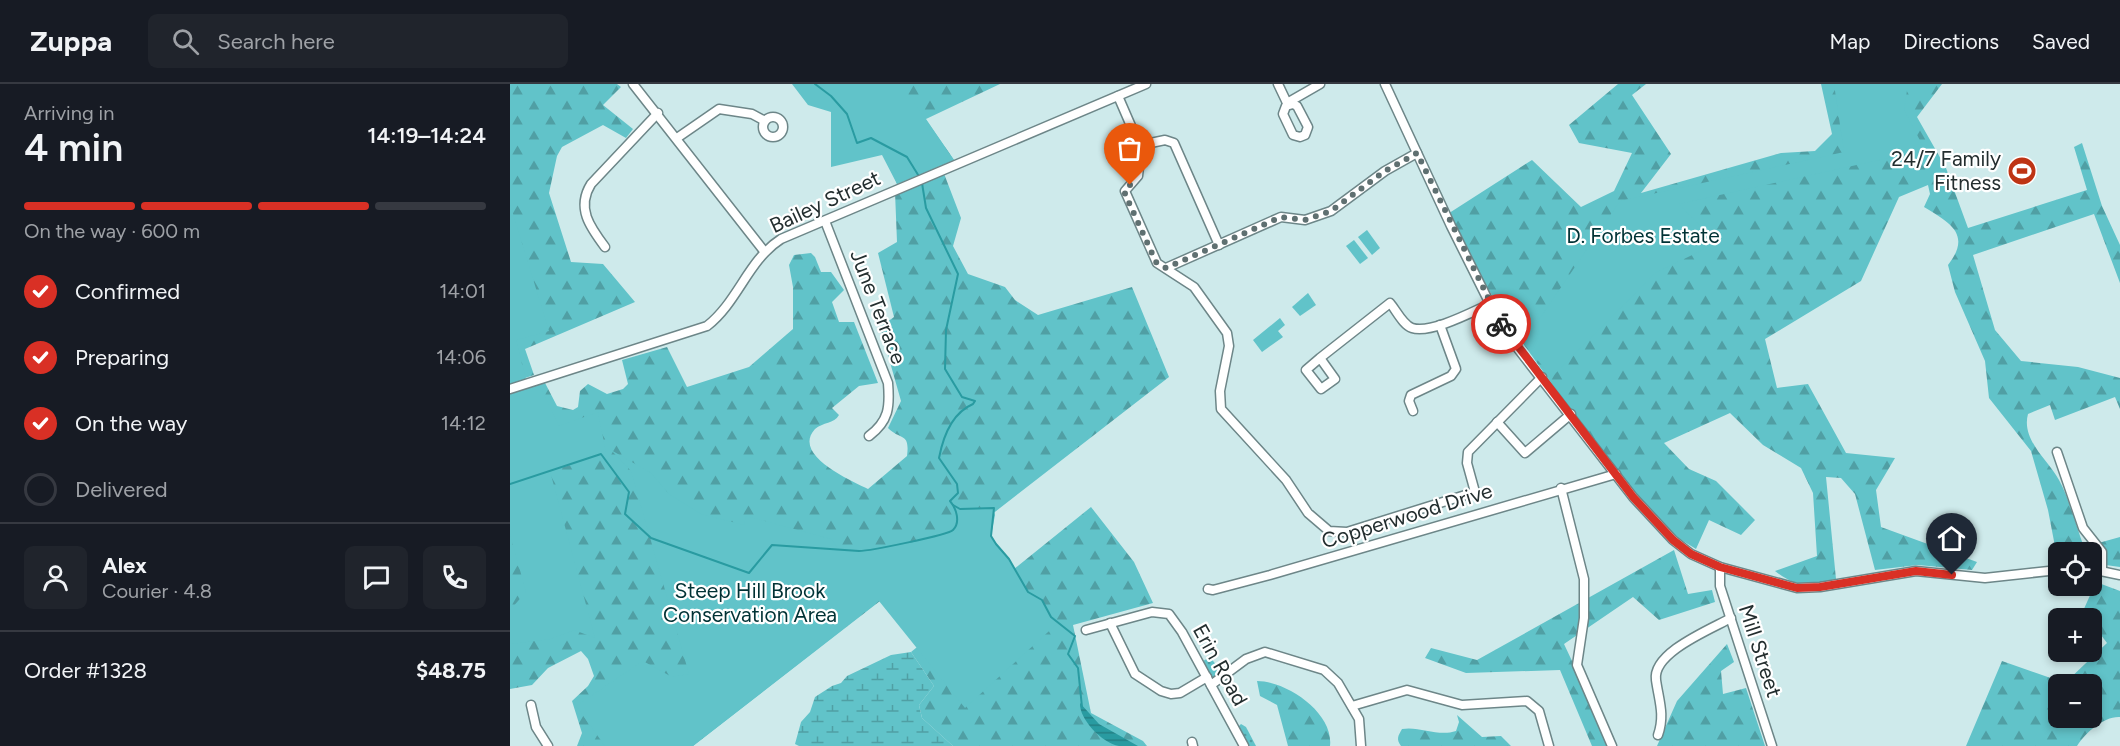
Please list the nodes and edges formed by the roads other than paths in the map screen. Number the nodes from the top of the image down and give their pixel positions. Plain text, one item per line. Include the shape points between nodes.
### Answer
1 (633, 84) edge
2 (1146, 84) edge
3 (1278, 84) edge
4 (1385, 84) edge
5 (1315, 85) edge
6 (1118, 96) junction
7 (658, 113) junction
8 (765, 121) dead end
9 (677, 138) junction
10 (1141, 145) junction
11 (1417, 153) junction
12 (825, 221) junction
13 (1219, 245) junction
14 (605, 247) dead end
15 (764, 251) junction
16 (1166, 268) junction
17 (1490, 304) junction
18 (1440, 325) junction
19 (1320, 358) dead end
20 (1542, 377) junction
21 (510, 389) edge
22 (1413, 411) dead end
23 (1570, 414) junction
24 (1497, 422) junction
25 (869, 436) dead end
26 (2057, 452) dead end
27 (1616, 474) junction
28 (1561, 488) junction
29 (2094, 542) edge
30 (1720, 567) junction
31 (2102, 570) edge
32 (2048, 571) edge
33 (2120, 575) edge
34 (1208, 589) dead end
35 (1731, 618) junction
36 (1110, 623) junction
37 (1086, 630) dead end
38 (1209, 681) junction
39 (531, 705) dead end
40 (1352, 706) junction
41 (1658, 735) dead end
42 (548, 746) edge
43 (1244, 746) edge
44 (1361, 746) edge
45 (1549, 746) edge
46 (1612, 746) edge
47 (1772, 746) edge

1 - 7 street
2 - 6 street, Bailey Street
3 - 5 street via 1287,104
4 - 11 street
6 - 10 street
6 - 12 street, Bailey Street
7 - 9 street
7 - 14 street via 585,195 586,218
8 - 9 street via 752,114 719,110
9 - 15 street
10 - 13 street via 1165,140 1174,143
10 - 16 street via 1138,176 1125,191 1156,262
11 - 13 street via 1331,211 1305,220 1281,217
11 - 17 street
12 - 15 street, Bailey Street via 781,239
12 - 25 street, June Terrace via 888,383 886,420
13 - 16 street
15 - 21 street, Bailey Street via 728,307 707,326
16 - 24 street via 1196,290 1227,333 1229,346 1219,398 1221,409 1286,480 1308,513 1329,531 1347,532 1475,492 1466,457
17 - 18 street
17 - 20 street
18 - 19 street via 1413,328 1390,303
18 - 22 street via 1456,369 1451,376 1411,395 1408,401
20 - 23 street
20 - 24 street
23 - 24 street via 1525,453
23 - 27 street
26 - 29 street via 2083,528
27 - 28 street, Copperwood Drive
27 - 30 street via 1673,540 1691,554
28 - 34 street, Copperwood Drive via 1309,564
28 - 46 street via 1584,579 1584,618 1577,665
30 - 32 street via 1797,588 1916,571 1985,578
30 - 35 street, Mill Street via 1720,586
31 - 33 street
35 - 41 street via 1668,654 1657,666 1663,715
35 - 47 street, Mill Street
36 - 37 street, Erin Road
36 - 38 street, Erin Road via 1152,612 1169,614
36 - 38 street via 1135,674 1161,691 1180,693
38 - 40 street via 1246,659 1268,652 1327,672
38 - 43 street, Erin Road
39 - 42 street via 536,727
40 - 44 street via 1360,724
40 - 45 street via 1407,690 1462,705 1527,701 1539,711

